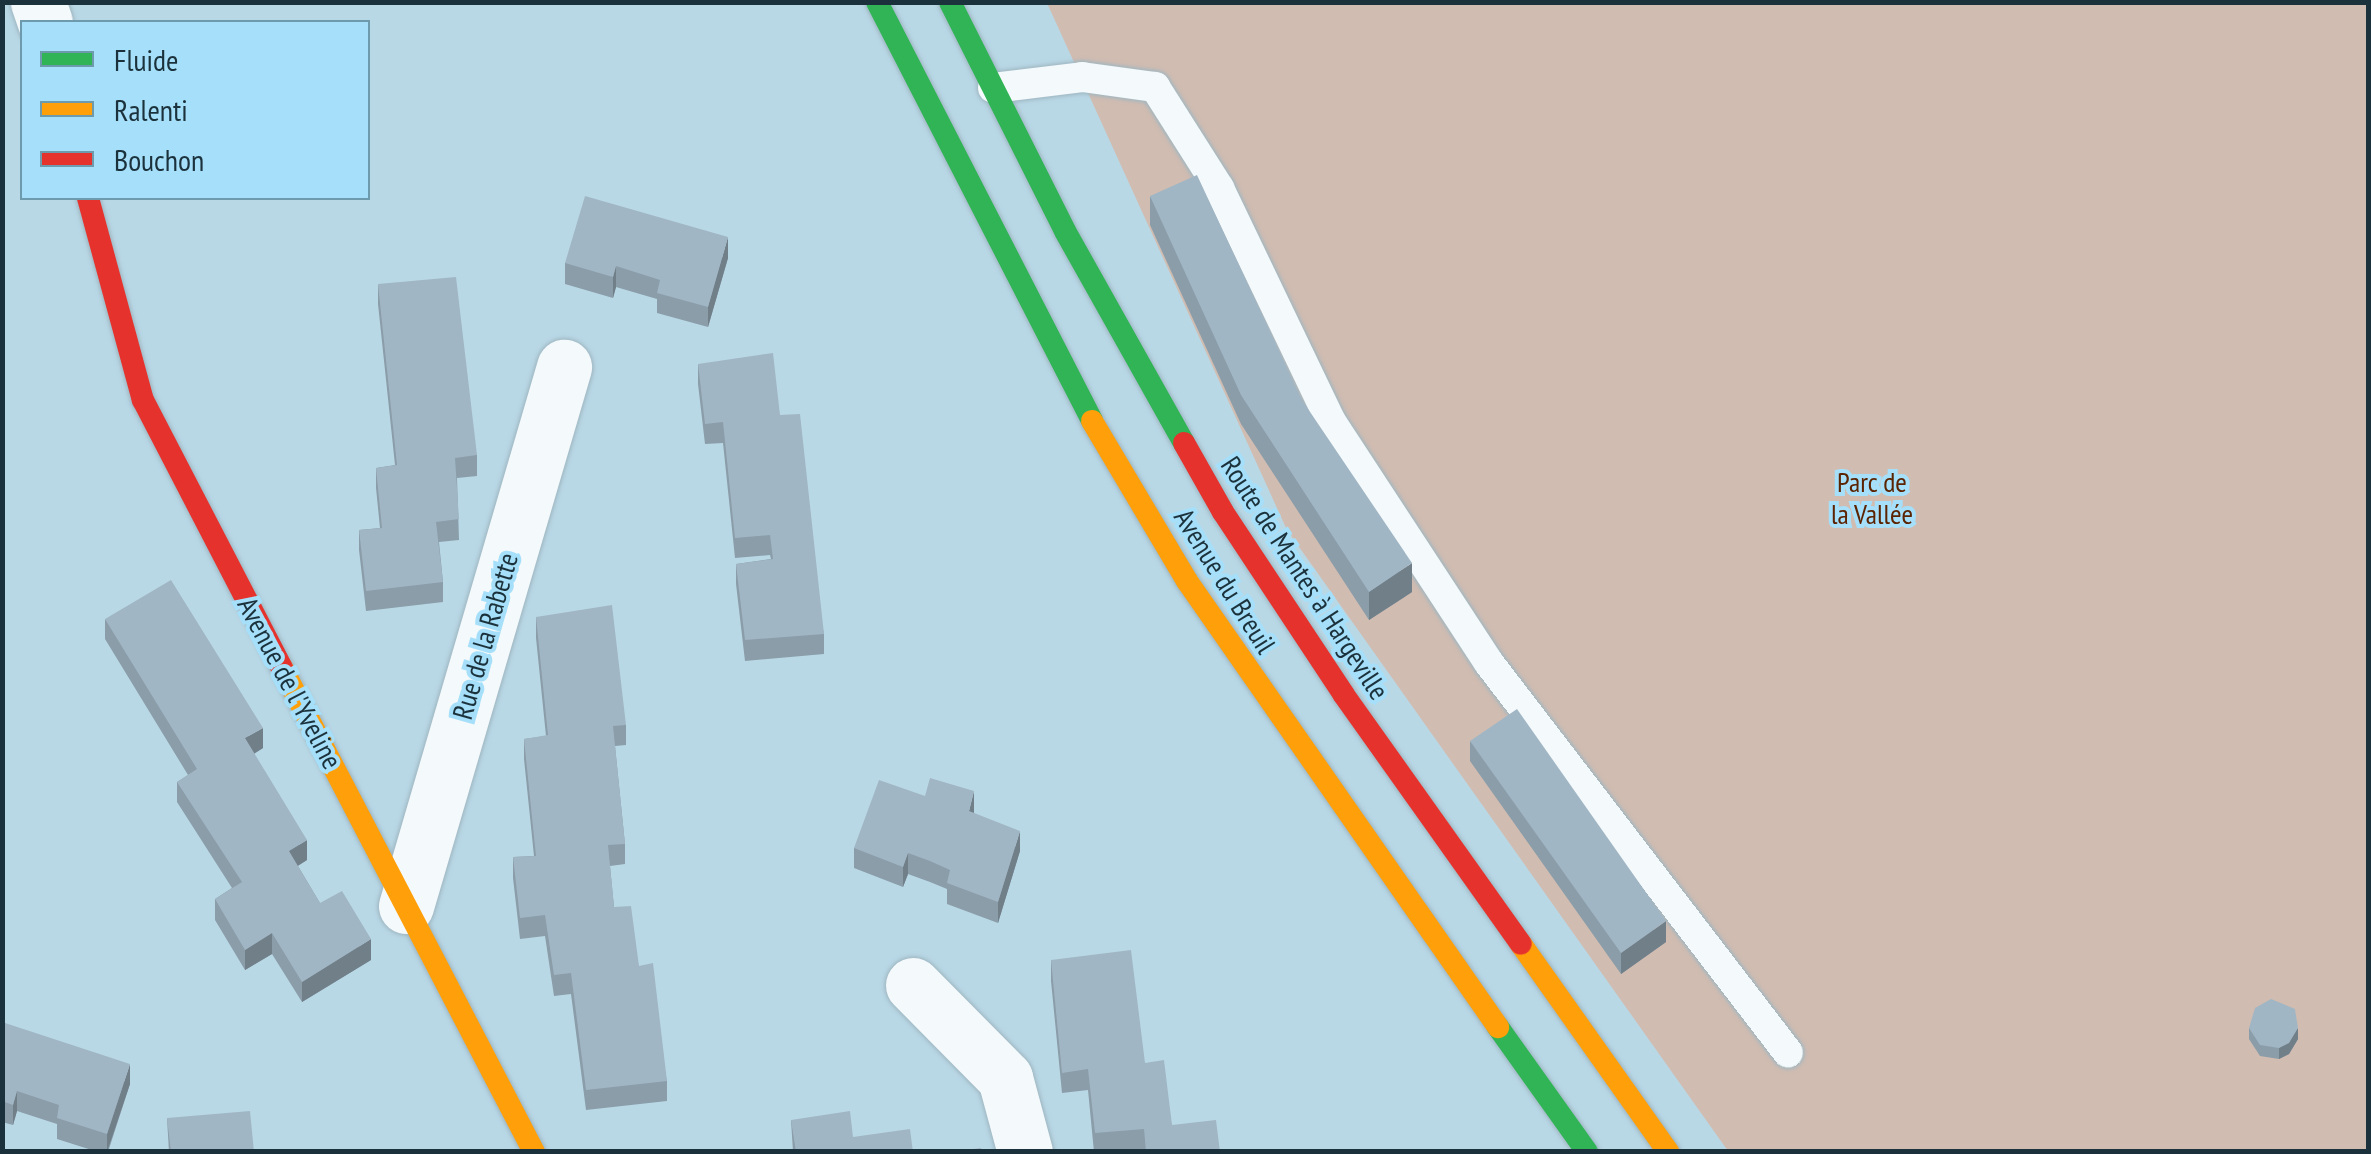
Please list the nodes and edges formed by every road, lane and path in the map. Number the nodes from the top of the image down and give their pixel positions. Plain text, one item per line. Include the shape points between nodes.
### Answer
1 (877, 2) edge
2 (950, 2) edge
3 (993, 88) junction
4 (89, 200) edge
5 (564, 367) dead end
6 (406, 906) junction
7 (914, 985) dead end
8 (1788, 1052) dead end
9 (534, 1152) edge
10 (1026, 1152) edge
11 (1587, 1152) edge
12 (1668, 1152) edge

1 - 11 main road, Avenue du Breuil via 1079,399 1187,581
2 - 3 main road, Route de Mantes à Hargeville
3 - 8 lane via 1082,77 1155,87 1219,188 1330,420 1490,663
3 - 12 main road, Route de Mantes à Hargeville via 1102,302 1223,512
4 - 6 main road, Avenue de l'Yveline via 143,400
5 - 6 street, Rue de la Rabette
6 - 9 main road, Avenue de l'Yveline
7 - 10 street via 1005,1078

